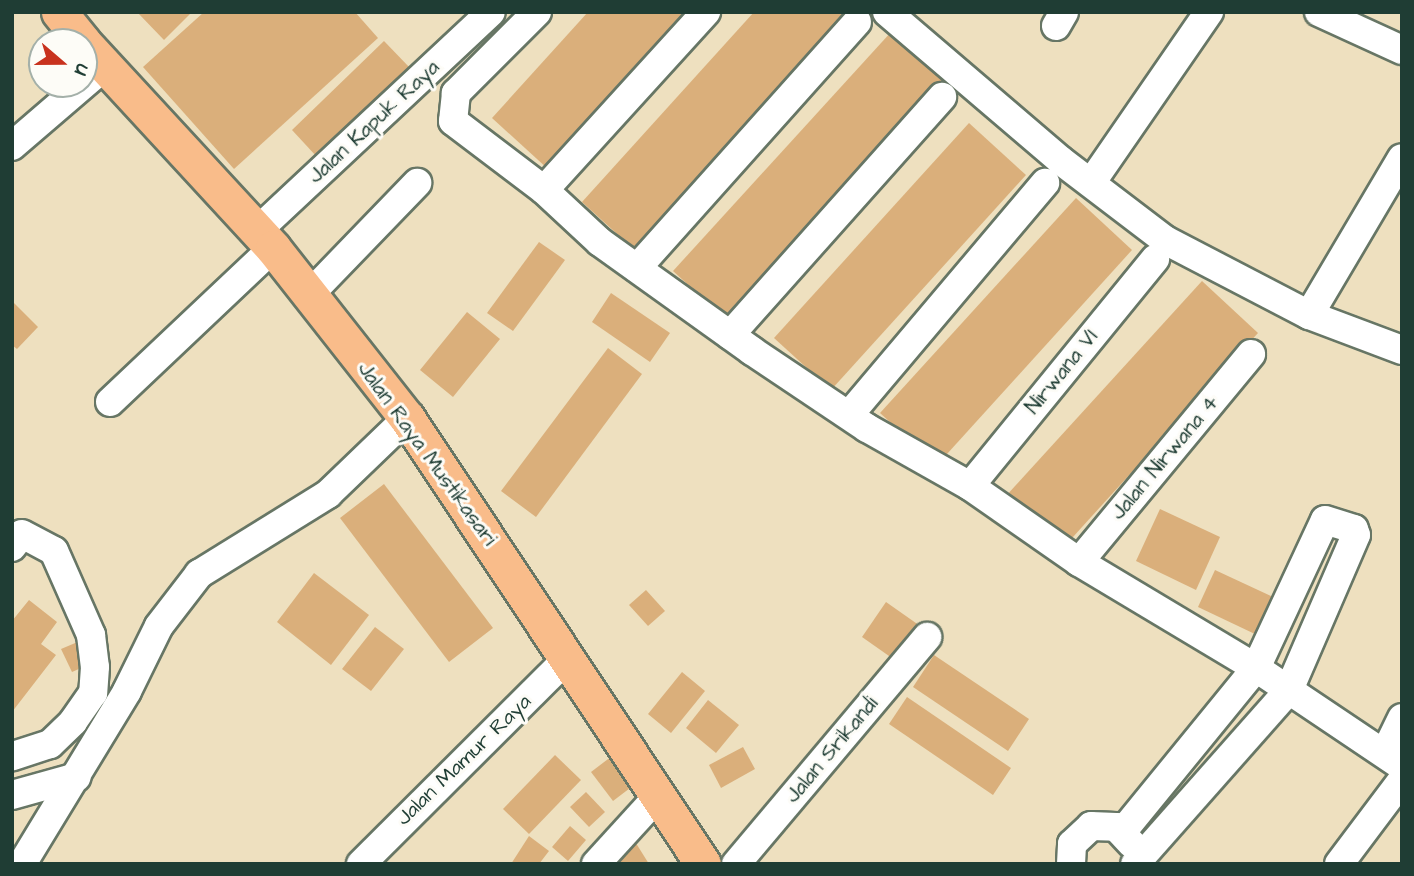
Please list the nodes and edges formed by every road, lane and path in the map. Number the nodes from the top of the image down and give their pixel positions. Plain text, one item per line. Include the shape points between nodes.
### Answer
1 (59, 12) edge
2 (491, 12) edge
3 (537, 12) edge
4 (706, 12) edge
5 (887, 12) edge
6 (1209, 12) edge
7 (1319, 12) edge
8 (857, 22) dead end
9 (72, 28) edge
10 (1402, 50) edge
11 (98, 59) edge
12 (942, 97) dead end
13 (52, 98) edge
14 (12, 146) edge
15 (1402, 158) edge
16 (417, 183) dead end
17 (1045, 183) dead end
18 (1091, 183) junction
19 (544, 190) junction
20 (265, 240) junction
21 (1155, 259) dead end
22 (636, 268) junction
23 (309, 295) junction
24 (1309, 315) junction
25 (730, 335) junction
26 (1402, 351) edge
27 (1251, 354) dead end
28 (110, 402) dead end
29 (849, 415) junction
30 (407, 418) junction
31 (970, 486) junction
32 (12, 547) edge
33 (1079, 562) junction
34 (927, 637) dead end
35 (569, 657) junction
36 (1256, 668) junction
37 (1289, 690) junction
38 (1402, 718) edge
39 (12, 755) edge
40 (1393, 760) edge
41 (77, 777) junction
42 (1402, 780) edge
43 (12, 795) edge
44 (658, 796) junction
45 (1123, 831) junction
46 (1068, 863) edge
47 (22, 864) edge
48 (361, 864) edge
49 (596, 864) edge
50 (703, 864) edge
51 (736, 864) edge
52 (1135, 864) edge
53 (1339, 864) edge

1 - 9 main road, Jalan Raya Mustikasari
2 - 20 street, Jalan Kapuk Raya
3 - 19 street via 456,93 453,121
4 - 19 street
5 - 18 street
6 - 18 street
7 - 10 street
8 - 22 street
11 - 20 main road, Jalan Raya Mustikasari
12 - 25 street
13 - 14 street
15 - 24 street
16 - 23 street
17 - 29 street
18 - 24 street via 1165,240
19 - 22 street
20 - 23 main road, Jalan Raya Mustikasari
20 - 28 street, Jalan Kapuk Raya
21 - 31 street, Nirwana VI
22 - 25 street
23 - 30 main road, Jalan Raya Mustikasari
24 - 26 street
25 - 29 street
27 - 33 street, Jalan Nirwana 4
29 - 31 street
30 - 35 main road, Jalan Raya Mustikasari
30 - 41 street via 328,494 199,574 159,626
31 - 33 street
32 - 39 street via 22,534 54,551 92,635 95,667 93,693 73,722 50,744
33 - 36 street
34 - 51 street, Jalan Srikandi
35 - 44 main road, Jalan Raya Mustikasari
35 - 48 street, Jalan Mamur Raya
36 - 37 street
36 - 37 street via 1325,520 1354,529 1356,535
36 - 45 street
37 - 40 street
37 - 52 street
38 - 40 street
41 - 43 street
41 - 47 street
42 - 53 street
44 - 49 street
44 - 50 main road, Jalan Raya Mustikasari
45 - 46 street via 1107,824 1083,831 1073,844
45 - 52 street via 1133,845

